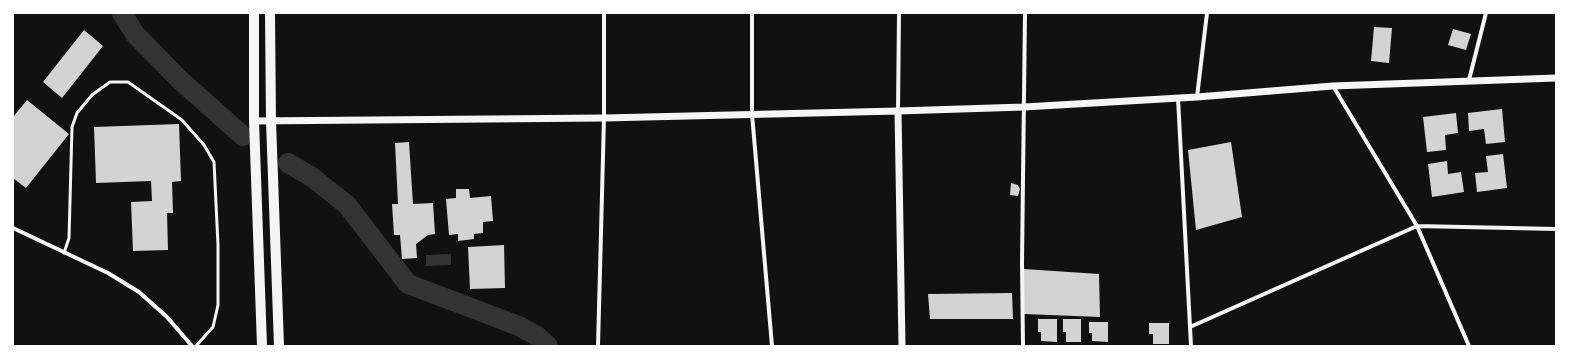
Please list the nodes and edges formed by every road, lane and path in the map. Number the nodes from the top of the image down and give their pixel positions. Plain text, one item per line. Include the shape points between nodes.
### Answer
1 (254, 13) edge
2 (270, 13) edge
3 (604, 13) edge
4 (752, 13) edge
5 (899, 13) edge
6 (1025, 13) edge
7 (1207, 13) edge
8 (1486, 13) edge
9 (1556, 78) edge
10 (1469, 80) junction
11 (1333, 86) junction
12 (1197, 97) junction
13 (1178, 98) junction
14 (1024, 107) junction
15 (898, 111) junction
16 (752, 114) junction
17 (604, 118) junction
18 (254, 121) junction
19 (271, 121) junction
20 (1417, 226) junction
21 (13, 228) edge
22 (1556, 229) edge
23 (64, 252) junction
24 (1190, 327) junction
25 (192, 346) edge
26 (196, 346) edge
27 (262, 346) edge
28 (279, 346) edge
29 (598, 346) edge
30 (772, 346) edge
31 (902, 346) edge
32 (1023, 346) edge
33 (1190, 346) edge
34 (1469, 346) edge

1 - 18 main road
2 - 19 main road
3 - 17 street
4 - 16 street
5 - 15 street
6 - 14 street
7 - 12 street
8 - 10 street
9 - 10 street
10 - 11 street
11 - 12 street
11 - 20 street
12 - 13 street
13 - 14 street
13 - 24 street
14 - 15 street
14 - 32 street
15 - 16 street
15 - 31 street
16 - 17 street
16 - 30 street
17 - 19 street
17 - 29 street
18 - 19 street
18 - 27 main road
19 - 28 main road
20 - 22 street
20 - 24 street
20 - 34 street
21 - 23 street
23 - 25 street via 108,273 139,292 167,317
23 - 26 lane via 69,238 72,128 77,113 92,95 110,82 128,82 182,120 204,144 214,162 218,306 213,327
24 - 33 street

